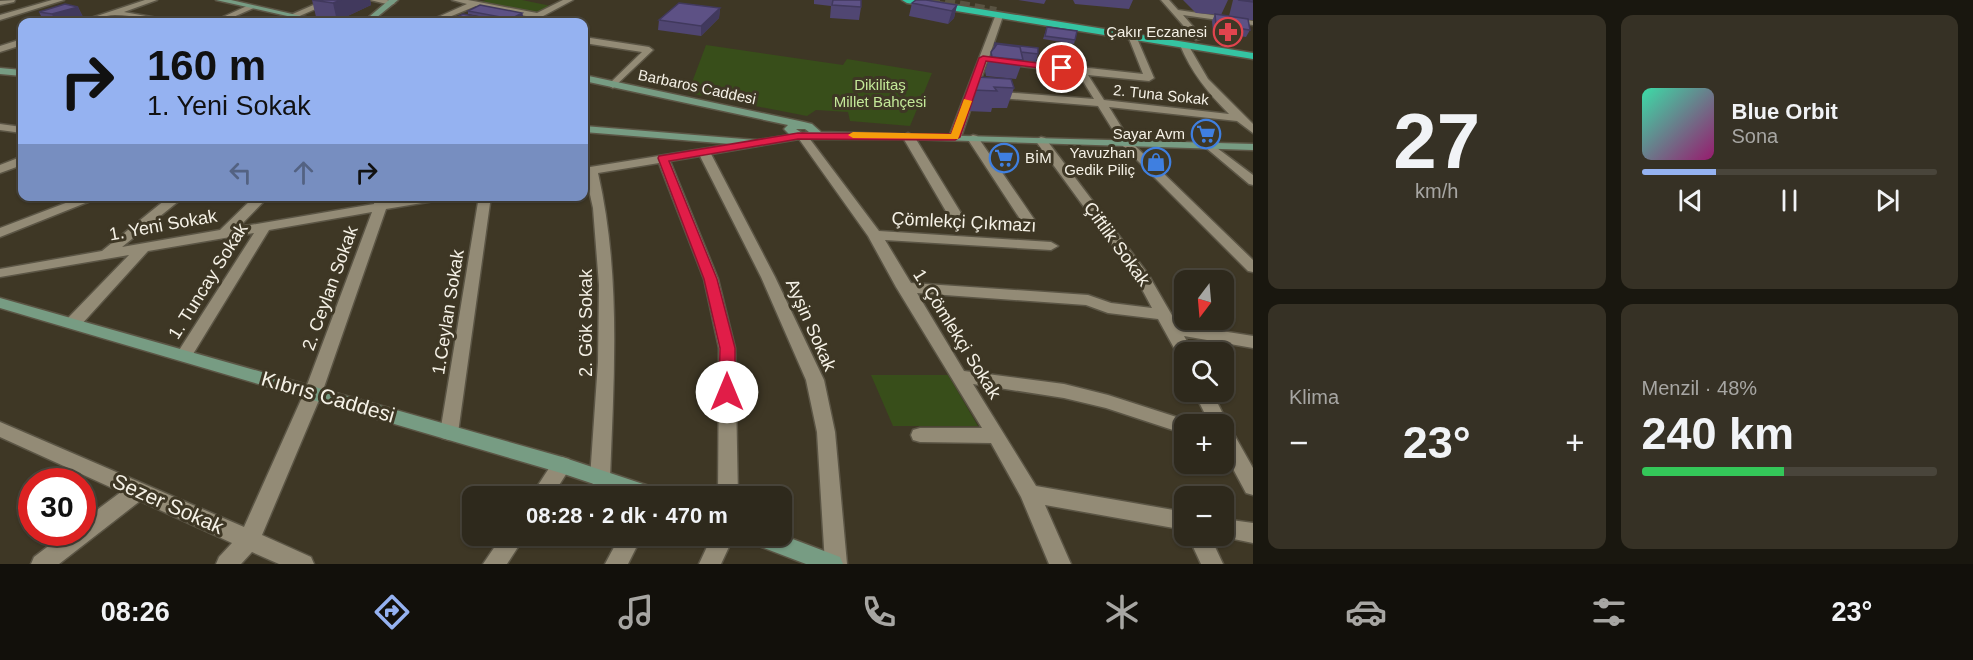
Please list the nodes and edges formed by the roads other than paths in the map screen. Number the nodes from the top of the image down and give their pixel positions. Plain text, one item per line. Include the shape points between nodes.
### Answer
1 (11, 0) edge
2 (60, 0) edge
3 (153, 0) edge
4 (220, 0) edge
5 (332, 0) edge
6 (374, 0) edge
7 (456, 0) edge
8 (483, 0) edge
9 (569, 0) edge
10 (907, 0) edge
11 (1165, 0) edge
12 (392, 1) edge
13 (975, 1) edge
14 (475, 4) junction
15 (0, 5) edge
16 (40, 6) junction
17 (252, 7) junction
18 (62, 11) edge
19 (1176, 12) junction
20 (15, 13) junction
21 (74, 13) edge
22 (114, 13) junction
23 (292, 16) junction
24 (538, 16) junction
25 (999, 16) junction
26 (0, 18) edge
27 (96, 18) joint
28 (144, 18) edge
29 (226, 18) edge
30 (298, 18) edge
31 (372, 18) edge
32 (441, 18) edge
33 (534, 18) edge
34 (1253, 22) edge
35 (1132, 36) junction
36 (1199, 38) junction
37 (588, 41) edge
38 (18, 43) edge
39 (1184, 45) junction
40 (1253, 47) edge
41 (0, 49) edge
42 (1253, 56) edge
43 (983, 58) junction
44 (0, 71) edge
45 (1082, 71) junction
46 (18, 73) edge
47 (588, 79) edge
48 (613, 84) junction
49 (971, 93) junction
50 (1102, 103) junction
51 (1240, 118) junction
52 (0, 127) edge
53 (18, 129) edge
54 (588, 129) edge
55 (1253, 130) edge
56 (805, 132) junction
57 (908, 135) junction
58 (955, 137) junction
59 (973, 138) junction
60 (1041, 140) junction
61 (756, 142) junction
62 (1126, 143) junction
63 (1209, 145) junction
64 (1253, 147) edge
65 (704, 152) junction
66 (663, 158) junction
67 (18, 162) edge
68 (0, 169) edge
69 (588, 171) edge
70 (588, 173) edge
71 (1253, 181) edge
72 (84, 201) edge
73 (173, 201) edge
74 (258, 201) edge
75 (484, 201) edge
76 (380, 202) edge
77 (954, 213) dead end
78 (1029, 222) dead end
79 (265, 226) junction
80 (0, 233) edge
81 (225, 233) junction
82 (874, 235) junction
83 (1051, 246) dead end
84 (144, 247) junction
85 (107, 253) junction
86 (1253, 268) edge
87 (0, 273) edge
88 (904, 287) junction
89 (0, 303) edge
90 (74, 322) junction
91 (1170, 322) junction
92 (1180, 342) edge
93 (1253, 342) edge
94 (184, 356) junction
95 (958, 376) junction
96 (313, 393) junction
97 (1174, 423) edge
98 (0, 429) edge
99 (449, 433) junction
100 (920, 435) dead end
101 (997, 436) junction
102 (1234, 453) edge
103 (562, 465) junction
104 (600, 478) junction
105 (548, 486) edge
106 (624, 486) edge
107 (728, 486) edge
108 (1253, 487) edge
109 (138, 491) junction
110 (1030, 494) junction
111 (1174, 519) edge
112 (1234, 530) edge
113 (1253, 533) edge
114 (249, 540) junction
115 (507, 546) edge
116 (626, 546) edge
117 (718, 546) edge
118 (786, 546) edge
119 (1204, 546) edge
120 (42, 564) edge
121 (227, 564) edge
122 (303, 564) edge
123 (494, 564) edge
124 (616, 564) edge
125 (710, 564) edge
126 (834, 564) edge
127 (1060, 564) edge
128 (1212, 564) edge

1 - 15 street
2 - 16 street
3 - 22 street
4 - 17 street
5 - 23 street
6 - 12 street
7 - 14 street
8 - 14 street
9 - 24 street
10 - 25 highway
11 - 19 street
12 - 31 street
13 - 36 highway
14 - 24 street
14 - 32 street
15 - 20 street
16 - 18 street
16 - 20 street
17 - 23 street
17 - 29 street
19 - 34 street
19 - 36 street
20 - 26 street
21 - 27 street
22 - 27 street
22 - 28 street
23 - 30 street
24 - 33 street
25 - 35 highway
25 - 43 street
35 - 39 highway
35 - 45 street via 1149,78
36 - 40 highway
37 - 48 street via 649,50
38 - 41 street
39 - 42 highway
39 - 51 street via 1209,88
43 - 45 street
43 - 49 street
44 - 46 street
45 - 50 street
47 - 48 street, Barbaros Caddesi
48 - 56 street, Barbaros Caddesi
49 - 50 street, 2. Tuna Sokak
49 - 58 street
50 - 51 street, 2. Tuna Sokak
50 - 62 street
51 - 55 street
52 - 53 street
54 - 61 street
56 - 57 street, Barbaros Caddesi
56 - 61 street
56 - 82 street, 1. Çömlekçi Sokak
57 - 58 street
57 - 77 street
58 - 59 street
59 - 60 street
59 - 78 street
60 - 62 street
60 - 91 street, Çiftlik Sokak via 1143,277
61 - 65 street
62 - 63 street
62 - 86 street
63 - 64 street
63 - 71 street
65 - 66 street
65 - 126 street, Ayşin Sokak via 815,380 826,432
66 - 69 street
66 - 107 street via 711,279 727,348
67 - 68 street
70 - 104 street, 2. Gök Sokak via 599,200 605,242 606,367
72 - 80 street
73 - 85 street
74 - 81 street
75 - 99 street, 1.Ceylan Sokak
76 - 79 street, 1. Yeni Sokak
76 - 96 street, 2. Ceylan Sokak
79 - 81 street, 1. Yeni Sokak
79 - 94 street, 1. Tuncay Sokak
81 - 84 street, 1. Yeni Sokak
82 - 83 street, Çömlekçi Çıkmazı
82 - 88 street, 1. Çömlekçi Sokak
84 - 85 street, 1. Yeni Sokak
84 - 90 street
85 - 87 street, 1. Yeni Sokak
88 - 91 street via 1088,300
88 - 95 street, 1. Çömlekçi Sokak
89 - 90 street, Kıbrıs Caddesi
90 - 94 street, Kıbrıs Caddesi
91 - 92 street, Çiftlik Sokak
91 - 93 street
94 - 96 street, Kıbrıs Caddesi
95 - 97 street via 1064,391
95 - 101 street, 1. Çömlekçi Sokak
96 - 99 street, Kıbrıs Caddesi
96 - 114 street, 2. Ceylan Sokak
98 - 109 street, Sezer Sokak
99 - 103 street, Kıbrıs Caddesi
100 - 101 street
101 - 110 street, 1. Çömlekçi Sokak
102 - 108 street
103 - 104 street, Kıbrıs Caddesi
103 - 105 street
104 - 106 street, Kıbrıs Caddesi
109 - 114 street, Sezer Sokak
109 - 120 street
110 - 111 street
110 - 127 street, 1. Çömlekçi Sokak
112 - 113 street
114 - 121 street, 2. Ceylan Sokak
114 - 122 street, Sezer Sokak
115 - 123 street
116 - 124 street
117 - 125 street
118 - 126 street
119 - 128 street

